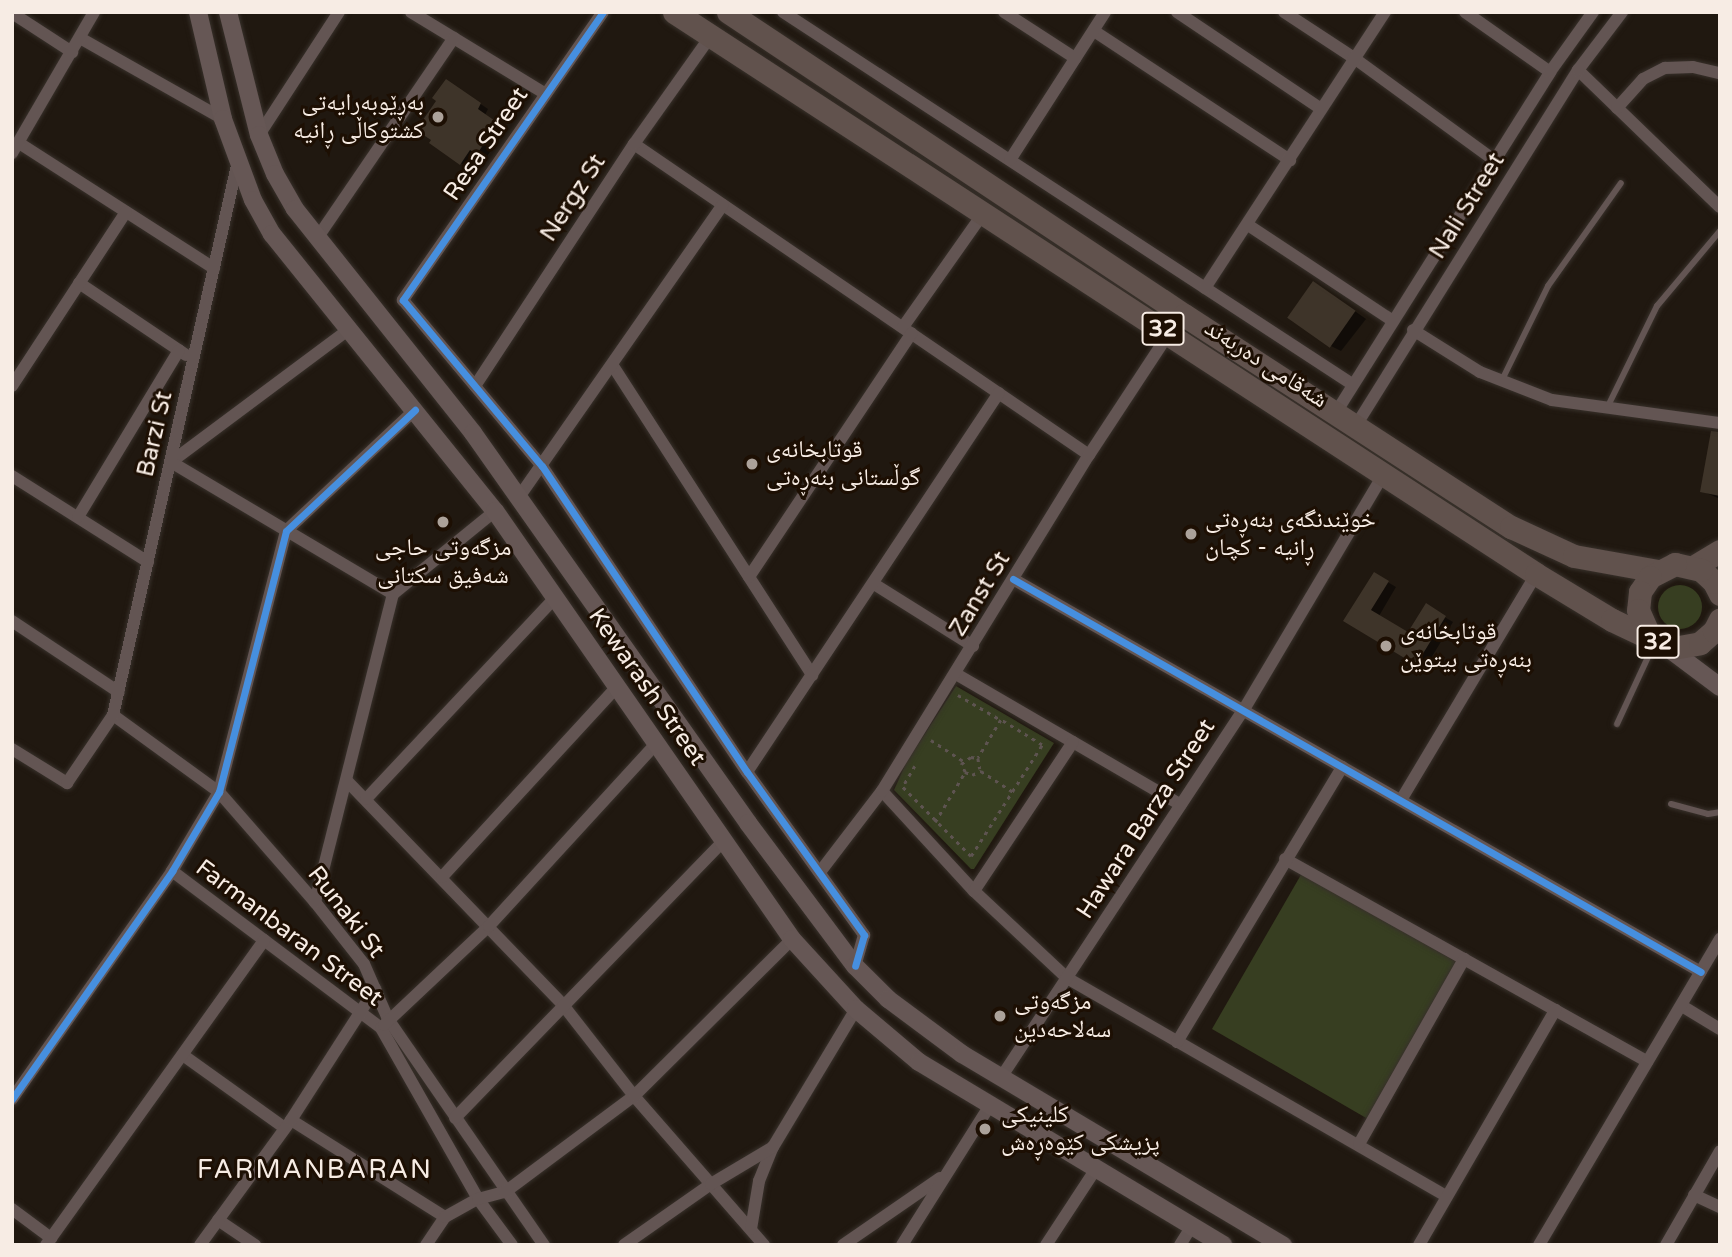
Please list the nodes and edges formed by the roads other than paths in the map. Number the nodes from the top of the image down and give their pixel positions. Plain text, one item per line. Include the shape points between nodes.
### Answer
1 (94, 12) edge
2 (198, 12) edge
3 (228, 12) edge
4 (339, 12) edge
5 (603, 12) edge
6 (674, 12) edge
7 (727, 12) edge
8 (783, 12) edge
9 (1004, 12) edge
10 (1105, 12) edge
11 (1177, 12) edge
12 (1284, 12) edge
13 (1385, 12) edge
14 (1465, 12) edge
15 (1592, 12) edge
16 (1622, 12) edge
17 (12, 13) edge
18 (416, 14) edge
19 (1094, 31) junction
20 (710, 37) junction
21 (80, 38) junction
22 (454, 38) junction
23 (72, 52) junction
24 (1075, 58) junction
25 (1354, 58) junction
26 (1578, 70) junction
27 (1550, 72) junction
28 (1720, 74) edge
29 (544, 93) junction
30 (1320, 108) junction
31 (1616, 108) junction
32 (223, 119) junction
33 (259, 135) junction
34 (634, 144) junction
35 (15, 148) edge
36 (1010, 160) junction
37 (1290, 160) junction
38 (1494, 160) junction
39 (238, 161) junction
40 (1621, 183) dead end
41 (723, 205) junction
42 (1720, 207) edge
43 (126, 212) junction
44 (982, 215) junction
45 (1248, 225) junction
46 (1720, 231) edge
47 (318, 237) junction
48 (214, 268) junction
49 (79, 283) junction
50 (1205, 288) junction
51 (1393, 321) junction
52 (348, 330) junction
53 (907, 330) junction
54 (1413, 330) junction
55 (1169, 332) junction
56 (179, 350) junction
57 (193, 360) junction
58 (613, 366) junction
59 (1501, 382) junction
60 (1352, 384) junction
61 (12, 386) edge
62 (475, 386) junction
63 (999, 393) junction
64 (1606, 409) junction
65 (415, 410) junction
66 (1335, 414) junction
67 (1720, 424) edge
68 (1354, 427) junction
69 (472, 433) junction
70 (446, 451) junction
71 (1089, 455) junction
72 (171, 462) junction
73 (542, 466) junction
74 (1384, 474) junction
75 (12, 476) edge
76 (519, 497) junction
77 (495, 511) junction
78 (78, 517) junction
79 (286, 531) junction
80 (1720, 551) edge
81 (148, 562) junction
82 (1693, 567) junction
83 (1657, 571) junction
84 (1536, 574) junction
85 (750, 577) junction
86 (1013, 579) junction
87 (874, 584) junction
88 (393, 594) junction
89 (1720, 594) edge
90 (555, 598) junction
91 (12, 621) edge
92 (1719, 622) edge
93 (1660, 643) junction
94 (973, 646) junction
95 (956, 674) junction
96 (812, 676) junction
97 (1720, 687) edge
98 (617, 688) junction
99 (119, 692) junction
100 (1243, 711) junction
101 (113, 715) junction
102 (1617, 724) dead end
103 (1073, 743) junction
104 (656, 744) junction
105 (12, 749) edge
106 (1342, 767) junction
107 (747, 772) junction
108 (347, 781) junction
109 (882, 791) junction
110 (219, 792) junction
111 (366, 799) junction
112 (1401, 800) junction
113 (1671, 804) dead end
114 (1181, 805) junction
115 (1720, 812) edge
116 (724, 841) junction
117 (1285, 859) junction
118 (172, 871) junction
119 (820, 872) junction
120 (442, 877) junction
121 (974, 891) junction
122 (315, 902) junction
123 (489, 926) junction
124 (792, 939) junction
125 (1720, 939) edge
126 (264, 940) junction
127 (1464, 959) junction
128 (855, 966) junction
129 (1702, 972) junction
130 (1067, 978) junction
131 (375, 989) junction
132 (563, 1005) junction
133 (1682, 1006) junction
134 (856, 1009) junction
135 (1555, 1010) junction
136 (358, 1011) junction
137 (385, 1024) junction
138 (1720, 1029) edge
139 (1177, 1042) junction
140 (183, 1055) junction
141 (1647, 1062) junction
142 (1002, 1076) junction
143 (634, 1096) junction
144 (12, 1100) edge
145 (989, 1107) junction
146 (455, 1118) junction
147 (288, 1124) junction
148 (1359, 1144) junction
149 (773, 1147) junction
150 (1720, 1151) edge
151 (1095, 1170) junction
152 (943, 1176) junction
153 (711, 1184) junction
154 (505, 1192) junction
155 (1695, 1195) junction
156 (1446, 1196) junction
157 (478, 1199) junction
158 (1720, 1207) edge
159 (12, 1209) edge
160 (445, 1217) junction
161 (218, 1220) junction
162 (1192, 1226) junction
163 (751, 1229) junction
164 (48, 1241) edge
165 (200, 1245) edge
166 (255, 1245) edge
167 (426, 1245) edge
168 (512, 1245) edge
169 (544, 1245) edge
170 (624, 1245) edge
171 (764, 1245) edge
172 (843, 1245) edge
173 (902, 1245) edge
174 (1046, 1245) edge
175 (1180, 1245) edge
176 (1223, 1245) edge
177 (1283, 1245) edge
178 (1419, 1245) edge
179 (1539, 1245) edge
180 (1666, 1245) edge

1 - 21 street
2 - 32 main road, Kewarash Street
3 - 33 main road, Kewarash Street
4 - 33 street
5 - 29 street, Resa Street
6 - 20 highway, شەقامی دەربەند / 32
7 - 66 highway, شەقامی دەربەند / 32
8 - 36 street
9 - 24 street
10 - 19 street
11 - 30 street
12 - 25 street
13 - 25 street
14 - 27 street
15 - 27 street, Nali Street
16 - 26 street, Nali Street
17 - 23 street
18 - 22 street
19 - 24 street
19 - 37 street
20 - 34 street, Nergz St
20 - 44 highway, شەقامی دەربەند / 32
21 - 23 street
21 - 32 street
22 - 29 street
22 - 47 street
23 - 35 street
24 - 36 street
25 - 30 street
25 - 38 street
26 - 31 street
26 - 54 street, Nali Street
27 - 38 street, Nali Street
28 - 31 street via 1693,67 1665,68 1643,79
29 - 62 street, Resa Street via 403,300
30 - 37 street
31 - 42 street
32 - 39 main road, Kewarash Street
33 - 47 main road, Kewarash Street via 295,209
34 - 41 street
34 - 62 street, Nergz St
35 - 43 street
36 - 50 street
37 - 45 street
38 - 51 street, Nali Street
39 - 48 street, Barzi St
39 - 52 main road, Kewarash Street via 272,234
40 - 59 lane via 1548,286
41 - 53 street
41 - 58 street
43 - 48 street
43 - 49 street
44 - 53 street
44 - 55 highway, شەقامی دەربەند / 32
45 - 50 street
45 - 51 street
46 - 64 lane via 1657,306
47 - 69 main road, Kewarash Street
48 - 57 street, Barzi St
49 - 56 street
49 - 61 street
50 - 60 street
51 - 60 street, Nali Street
52 - 65 main road, Kewarash Street
52 - 72 street
53 - 63 street
53 - 85 street
54 - 59 street
54 - 68 street, Nali Street
55 - 71 street, Zanst St
55 - 74 highway, شەقامی دەربەند / 32
56 - 57 street
56 - 78 street
57 - 72 street, Barzi St
58 - 73 street
58 - 85 street
59 - 64 street via 1552,400
60 - 66 street, Nali Street
62 - 73 street
63 - 71 street
63 - 87 street
64 - 67 street
65 - 70 main road, Kewarash Street
65 - 79 street
66 - 68 highway, شەقامی دەربەند / 32
68 - 83 highway, شەقامی دەربەند / 32 via 1511,527 1574,556
69 - 70 main road
69 - 76 main road, Kewarash Street
70 - 77 main road, Kewarash Street
71 - 86 street, Zanst St
72 - 79 street
72 - 81 street, Barzi St
73 - 76 street
73 - 107 street
74 - 84 highway, شەقامی دەربەند / 32
74 - 100 street, Hawara Barza Street
75 - 78 street
76 - 128 main road, Kewarash Street via 748,823
77 - 88 street
77 - 90 main road, Kewarash Street
78 - 81 street
79 - 88 street
79 - 110 street
80 - 82 highway, 32
81 - 99 street, Barzi St
82 - 83 highway, 32 via 1675,565
82 - 89 highway via 1708,575
83 - 93 highway, 32 via 1644,584 1638,601 1643,627
84 - 93 highway, شەقامی دەربەند / 32
84 - 112 street
85 - 96 street
86 - 94 street, Zanst St
86 - 100 street
87 - 94 street
87 - 96 street
88 - 108 street
90 - 98 main road, Kewarash Street
90 - 111 street
91 - 99 street
92 - 93 highway, 32 via 1700,643 1682,648
93 - 97 main road
93 - 102 lane
94 - 95 street, Zanst St
95 - 103 street
95 - 109 street, Zanst St
96 - 107 street
98 - 104 main road, Kewarash Street
98 - 120 street
99 - 101 street, Barzi St
100 - 106 street
100 - 114 street, Hawara Barza Street
101 - 105 street, Barzi St via 67,783
101 - 110 street, Runaki St
103 - 114 street
103 - 121 street
104 - 116 main road, Kewarash Street
104 - 123 street
106 - 112 street
106 - 117 street
107 - 119 street
108 - 111 street
108 - 122 street
109 - 119 street, Zanst St
109 - 121 street
110 - 118 street
110 - 122 street, Runaki St
111 - 120 street
112 - 129 street
113 - 115 lane via 1709,814
114 - 130 street, Hawara Barza Street
116 - 124 main road, Kewarash Street
116 - 132 street
117 - 127 street
117 - 139 street
118 - 126 street, Farmanbaran Street
118 - 144 street
119 - 128 street via 864,935
120 - 123 street
121 - 130 street
122 - 131 street, Runaki St via 364,964
123 - 132 street
123 - 137 street
124 - 134 main road, Kewarash Street
124 - 143 street
125 - 129 street
126 - 136 street, Farmanbaran Street
126 - 140 street
127 - 135 street
127 - 148 street
128 - 142 main road, Kewarash Street via 919,1024
129 - 133 street
130 - 139 street
130 - 142 street, Hawara Barza Street
131 - 136 street
131 - 137 street, Runaki St
132 - 143 street
132 - 146 street
133 - 138 street
133 - 141 street
134 - 145 main road, Kewarash Street via 919,1062
134 - 149 street
135 - 141 street
135 - 156 street
136 - 137 street, Farmanbaran Street
136 - 147 street
137 - 146 street, Runaki St
137 - 157 street, Runaki St
139 - 148 street
140 - 147 street
140 - 164 street
141 - 179 street
142 - 177 main road, Kewarash Street
143 - 153 street
143 - 154 street
145 - 151 main road, Kewarash Street
145 - 152 street
146 - 154 street, Runaki St
147 - 160 street
147 - 161 street
148 - 156 street
149 - 153 street
149 - 163 street via 759,1181
150 - 155 street
151 - 162 main road, Kewarash Street
151 - 174 street
152 - 172 street
152 - 173 street
153 - 163 street
153 - 170 street
154 - 157 street
154 - 169 street, Runaki St
155 - 158 street
155 - 180 street
156 - 178 street
157 - 160 street
157 - 168 street, Runaki St
159 - 164 street
160 - 167 street
161 - 165 street
161 - 166 street
162 - 175 street
162 - 176 main road, Kewarash Street
163 - 171 street

